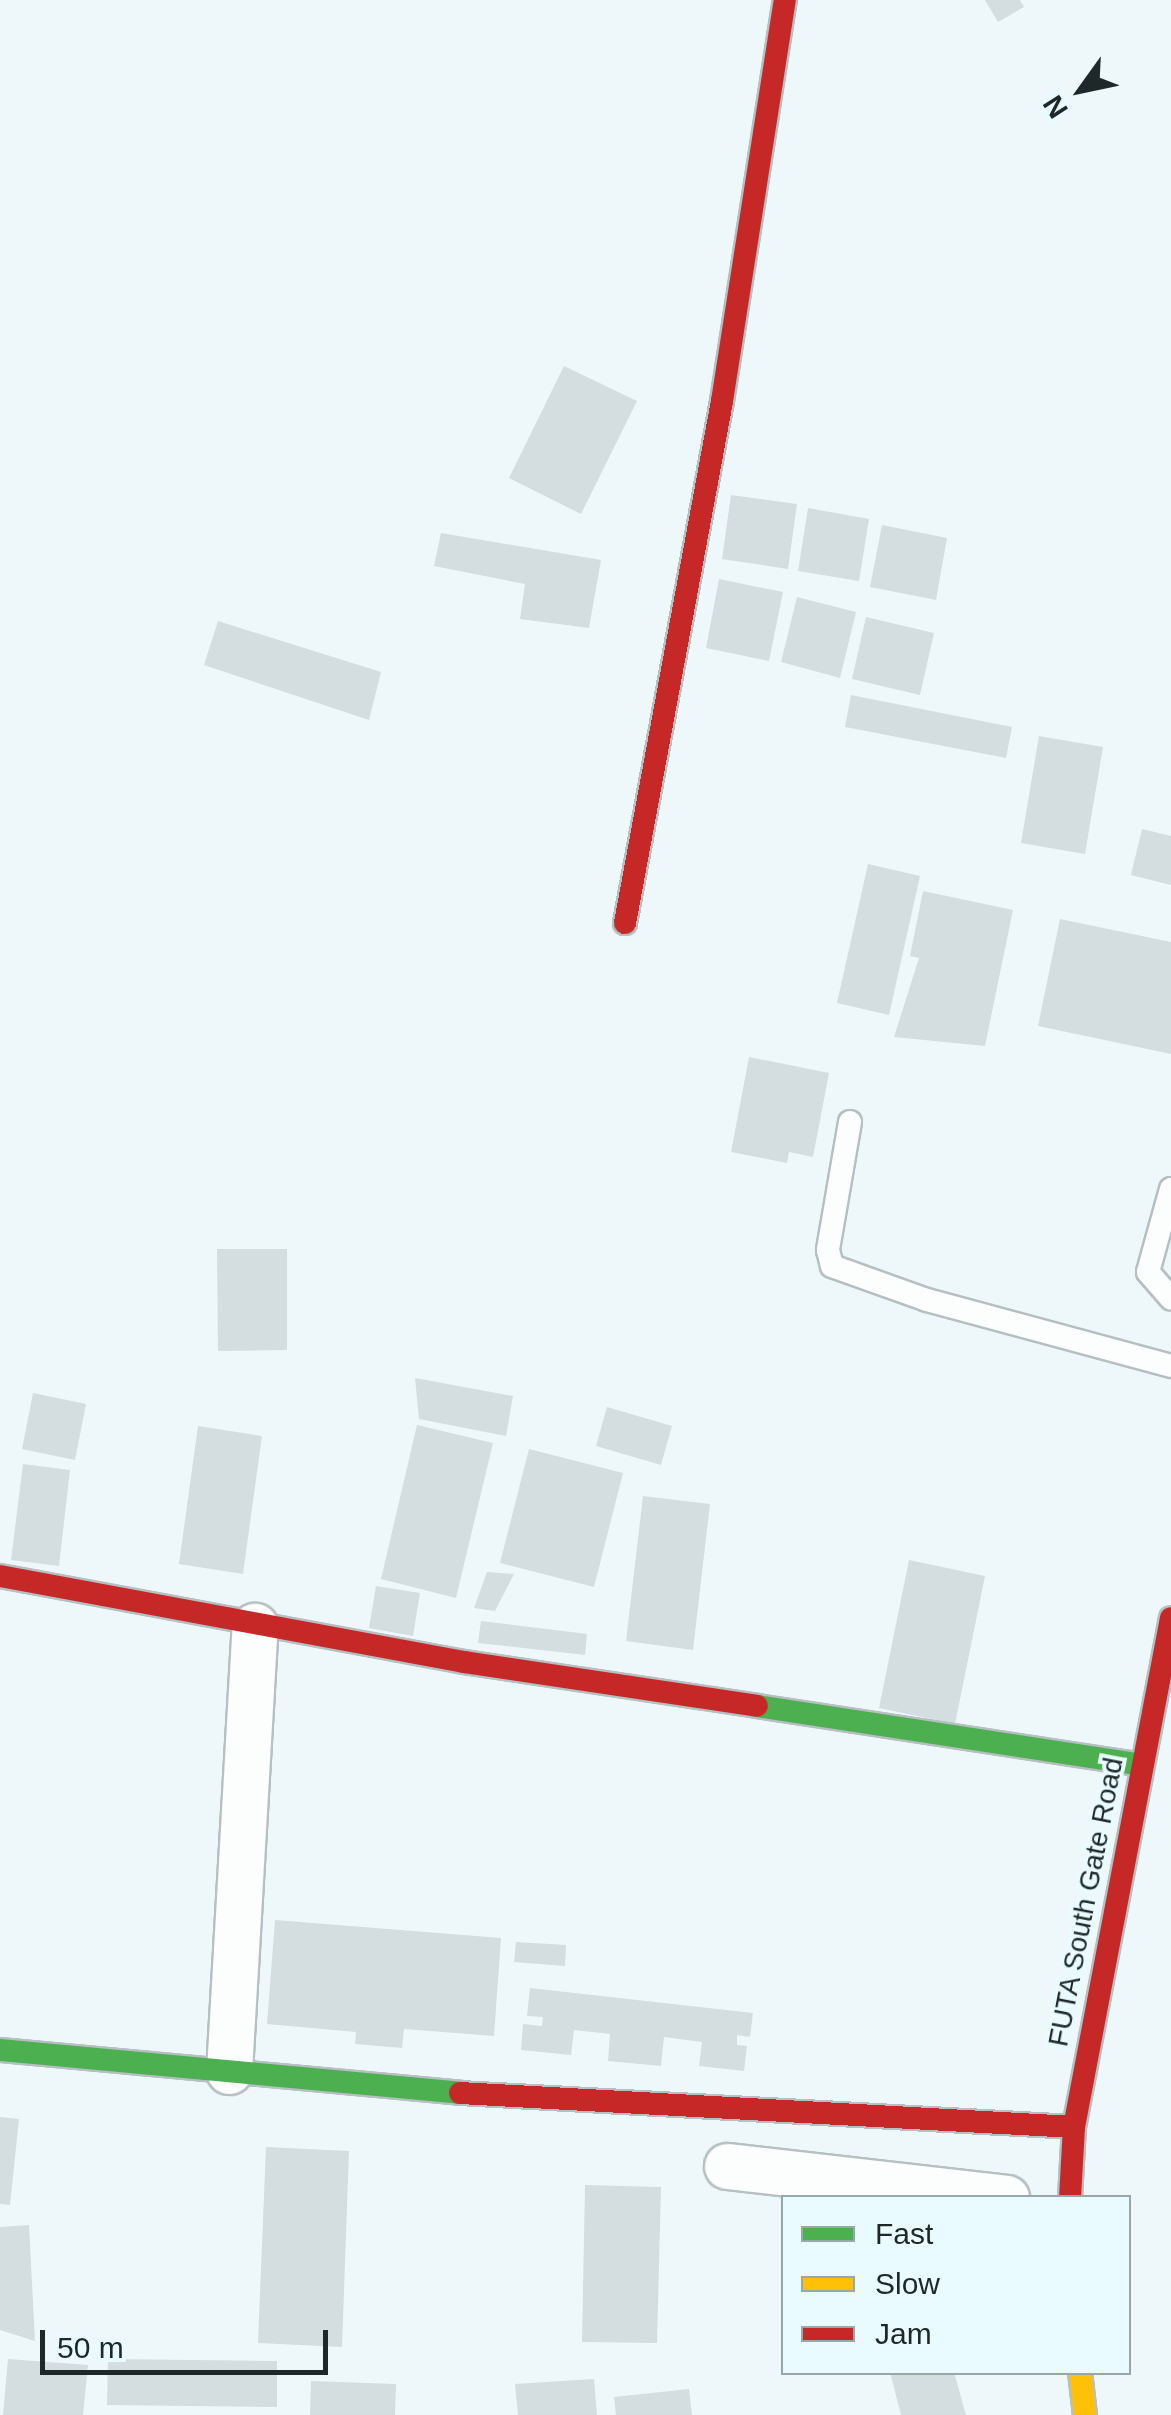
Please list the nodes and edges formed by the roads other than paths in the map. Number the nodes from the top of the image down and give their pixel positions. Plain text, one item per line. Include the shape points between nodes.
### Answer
1 (786, 0) edge
2 (625, 923) dead end
3 (850, 1122) dead end
4 (1171, 1190) edge
5 (1171, 1298) edge
6 (1171, 1366) edge
7 (0, 1576) edge
8 (1171, 1618) edge
9 (255, 1626) junction
10 (1143, 1764) junction
11 (0, 2050) edge
12 (228, 2071) junction
13 (1074, 2127) junction
14 (727, 2166) dead end
15 (980, 2195) edge
16 (1070, 2195) edge
17 (1080, 2375) edge
18 (1085, 2415) edge

1 - 2 street via 722,401
3 - 6 lane via 828,1250 832,1266 926,1300
4 - 5 lane via 1148,1272
7 - 9 street
8 - 10 street, FUTA South Gate Road
9 - 10 street
9 - 12 street
10 - 13 street, FUTA South Gate Road
11 - 12 street
12 - 13 street via 520,2099
13 - 16 street, FUTA South Gate Road
14 - 15 street
17 - 18 street

